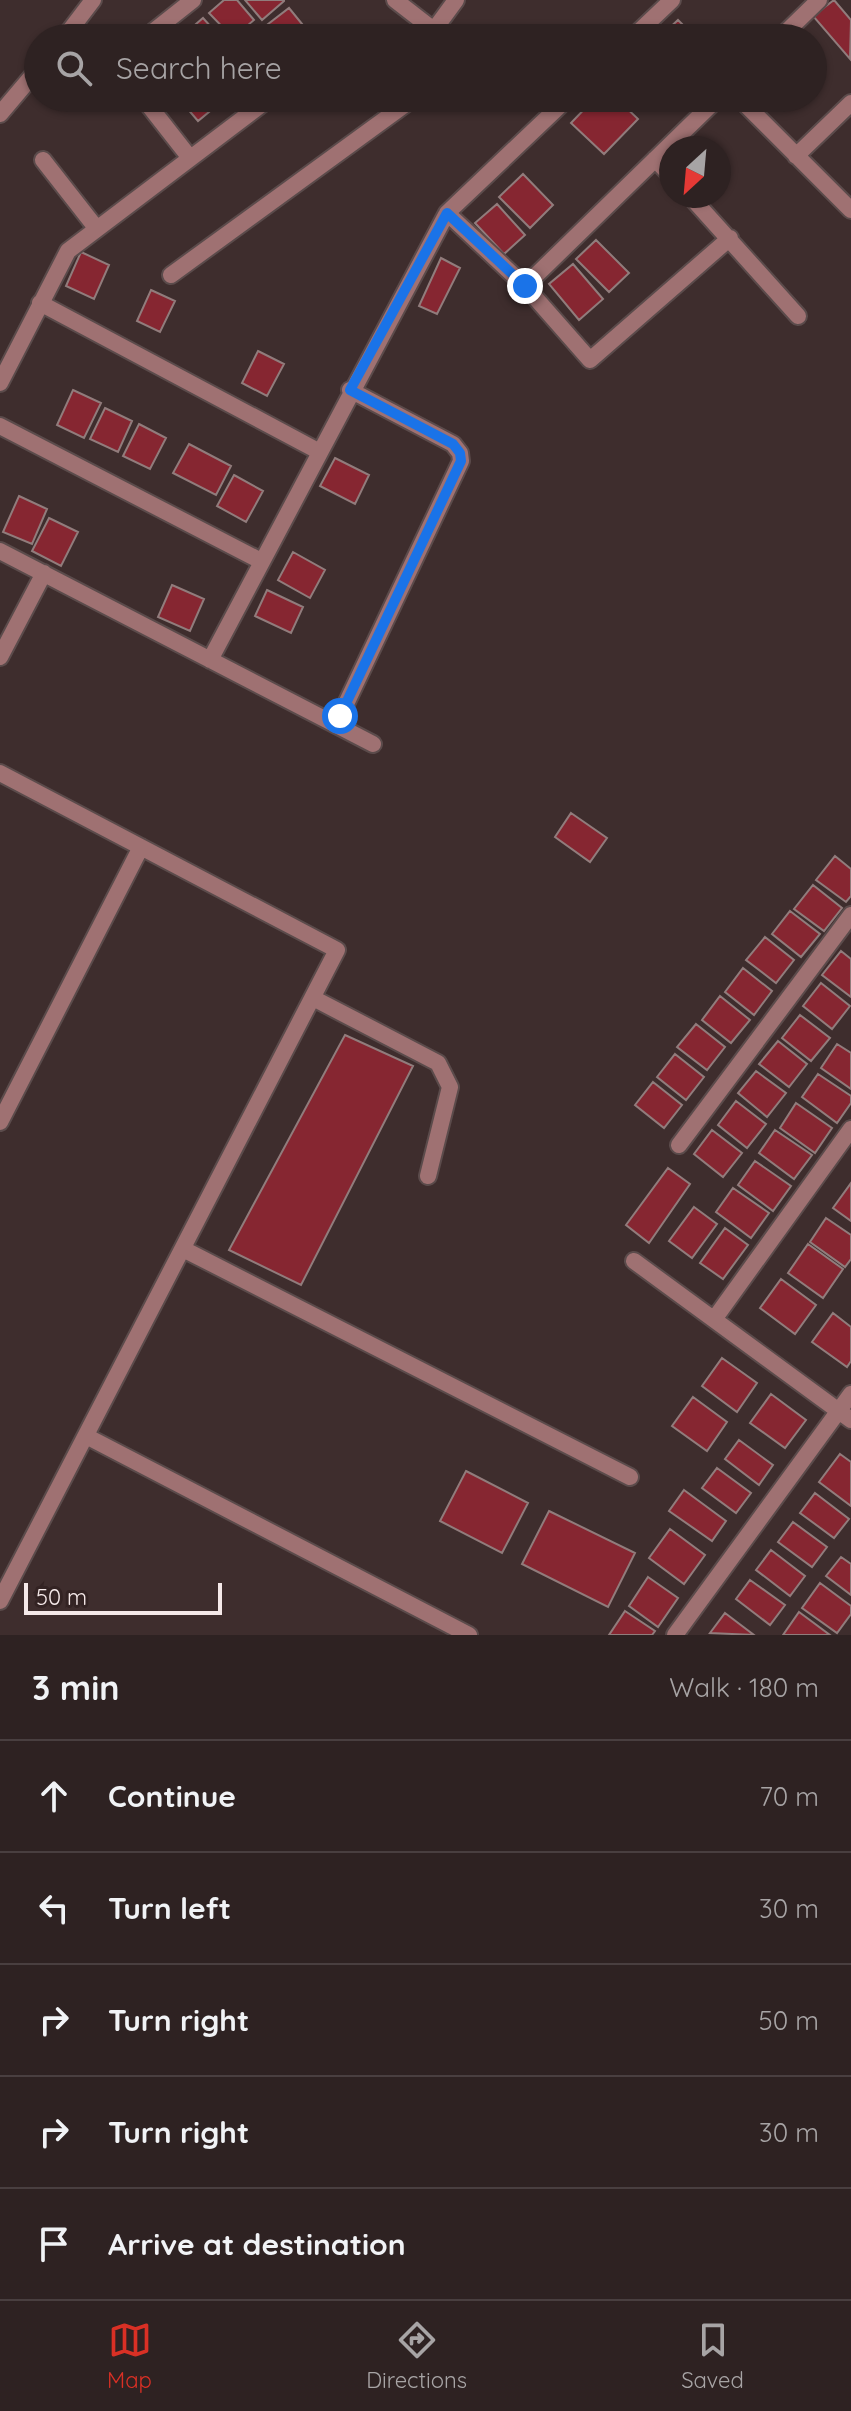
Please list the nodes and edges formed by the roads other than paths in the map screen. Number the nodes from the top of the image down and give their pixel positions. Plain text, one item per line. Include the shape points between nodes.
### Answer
1 (93, 0) edge
2 (193, 0) edge
3 (395, 0) edge
4 (456, 0) edge
5 (672, 0) edge
6 (819, 0) edge
7 (75, 24) edge
8 (163, 24) edge
9 (426, 24) edge
10 (444, 24) edge
11 (647, 24) edge
12 (794, 24) edge
13 (24, 86) edge
14 (851, 103) edge
15 (154, 112) edge
16 (251, 112) edge
17 (395, 112) edge
18 (553, 112) edge
19 (704, 112) edge
20 (753, 112) edge
21 (0, 114) edge
22 (796, 156) junction
23 (190, 158) junction
24 (655, 159) junction
25 (43, 160) dead end
26 (659, 163) edge
27 (701, 208) edge
28 (851, 210) edge
29 (447, 213) junction
30 (97, 229) junction
31 (730, 238) junction
32 (171, 275) dead end
33 (525, 286) junction
34 (40, 303) junction
35 (798, 316) dead end
36 (0, 383) edge
37 (350, 390) junction
38 (0, 426) edge
39 (318, 451) junction
40 (0, 551) edge
41 (261, 561) junction
42 (44, 573) junction
43 (0, 657) edge
44 (210, 660) junction
45 (336, 725) junction
46 (373, 744) dead end
47 (0, 773) edge
48 (141, 847) junction
49 (851, 915) edge
50 (313, 998) junction
51 (0, 1122) edge
52 (851, 1129) edge
53 (679, 1145) dead end
54 (428, 1176) dead end
55 (183, 1249) junction
56 (634, 1261) dead end
57 (715, 1318) junction
58 (851, 1394) edge
59 (845, 1415) edge
60 (86, 1436) junction
61 (630, 1477) dead end
62 (0, 1601) edge
63 (469, 1635) edge
64 (675, 1635) edge

1 - 7 street
2 - 8 street
3 - 9 street
4 - 10 street
5 - 11 street
6 - 12 street
13 - 21 street
14 - 22 street
15 - 23 street
16 - 23 street
17 - 32 street
18 - 29 street
19 - 24 street
20 - 22 street
22 - 28 street
23 - 30 street
24 - 26 street
24 - 33 street
25 - 30 street
27 - 31 street
29 - 33 street
29 - 37 street
30 - 34 street via 68,251
31 - 33 street via 590,360
31 - 35 street
34 - 36 street
34 - 39 street
37 - 39 street
37 - 45 street via 453,444 461,461
38 - 41 street
39 - 41 street
40 - 42 street
41 - 44 street
42 - 43 street
42 - 44 street
44 - 45 street
45 - 46 street
47 - 48 street
48 - 50 street via 337,950
48 - 51 street
49 - 53 street
50 - 54 street via 438,1063 450,1087
50 - 55 street
52 - 57 street
55 - 60 street
55 - 61 street
56 - 57 street
57 - 59 street
58 - 59 street
59 - 64 street
60 - 62 street
60 - 63 street

